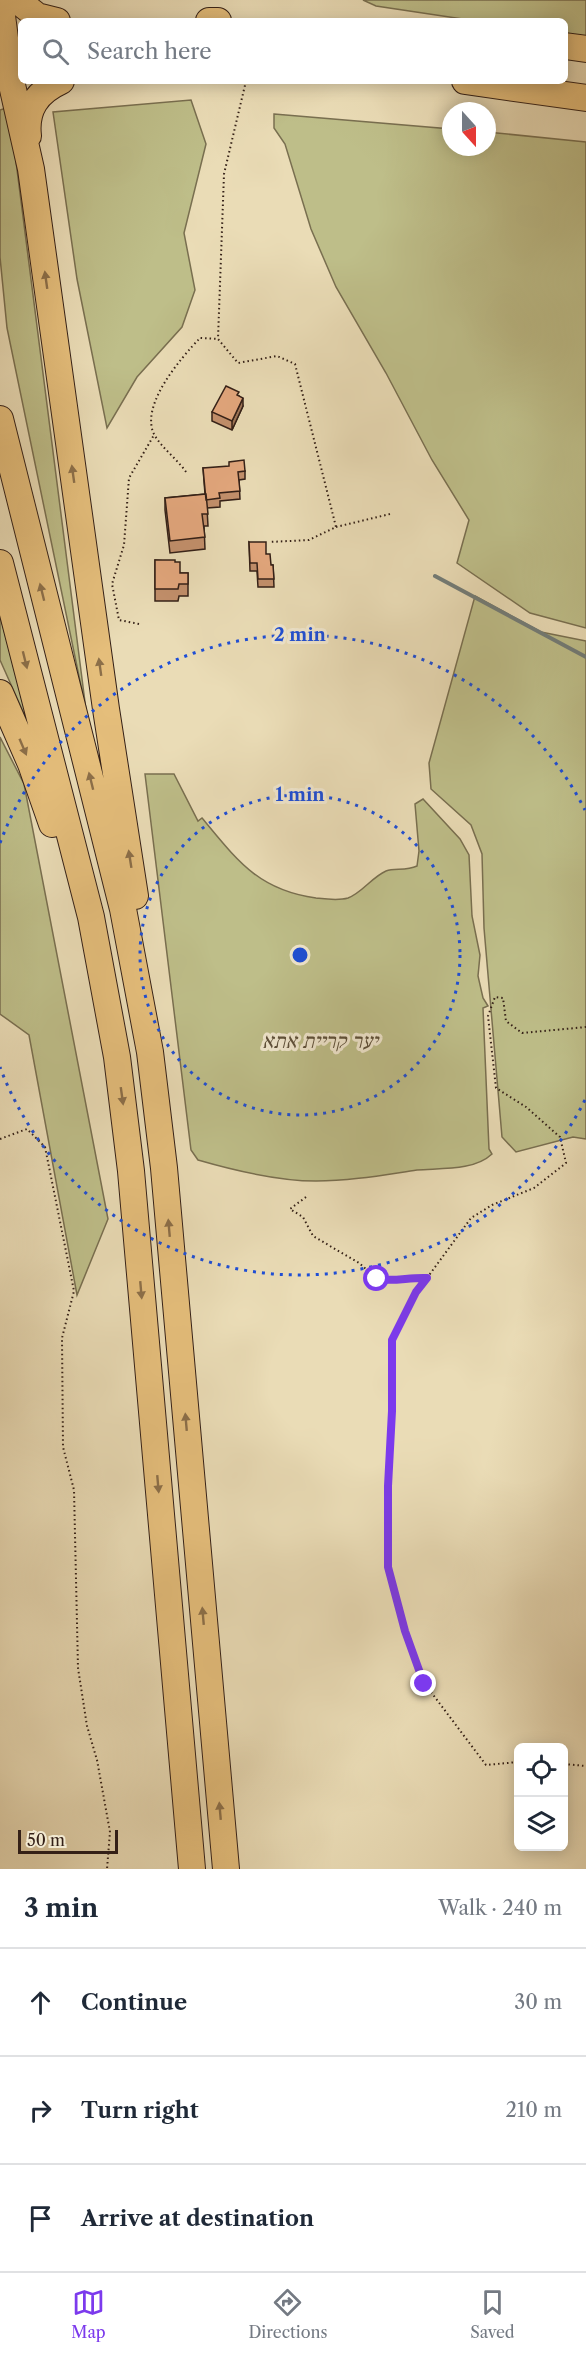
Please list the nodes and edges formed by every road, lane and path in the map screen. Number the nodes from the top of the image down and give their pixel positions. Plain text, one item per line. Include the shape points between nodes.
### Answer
1 (17, 0) edge
2 (0, 1) edge
3 (45, 18) edge
4 (8, 33) edge
5 (568, 47) edge
6 (586, 50) edge
7 (10, 76) edge
8 (56, 84) edge
9 (245, 84) edge
10 (486, 84) edge
11 (586, 98) edge
12 (31, 169) junction
13 (218, 339) junction
14 (0, 419) edge
15 (154, 435) junction
16 (186, 472) dead end
17 (390, 514) dead end
18 (336, 527) junction
19 (269, 542) edge
20 (0, 563) edge
21 (139, 624) dead end
22 (0, 693) edge
23 (586, 1027) edge
24 (117, 1057) junction
25 (0, 1139) edge
26 (164, 1168) junction
27 (306, 1197) dead end
28 (427, 1278) junction
29 (514, 1762) edge
30 (568, 1764) edge
31 (586, 1766) edge
32 (107, 1869) edge
33 (192, 1869) edge
34 (226, 1869) edge

1 - 3 highway
2 - 4 highway
4 - 7 highway
5 - 6 highway
7 - 12 highway
8 - 12 highway via 40,94 28,116
9 - 13 path via 224,174
10 - 11 highway
26 -> 12 highway via 134,890
13 - 15 path via 200,338 175,365 151,411
13 - 18 path via 238,363 277,356 295,364
26 -> 14 highway via 150,1052 123,909
15 - 16 path
15 - 21 path via 129,478 124,545 112,584 118,620
17 - 18 path
18 - 19 path via 309,540
20 -> 24 highway via 91,917
22 -> 24 highway via 31,764 73,884
23 - 28 path via 522,1033 506,1021 503,998 495,997 488,1016 496,1088 526,1107 560,1137 567,1163 534,1188 471,1218
24 -> 33 highway via 130,1161
25 - 32 path via 27,1129 45,1147 74,1291 62,1338 63,1447 74,1490 78,1668 110,1832
34 -> 26 highway
27 - 28 path via 290,1209 303,1217 313,1236 377,1279 395,1282
28 - 29 path via 392,1340 388,1567 424,1684 486,1765
30 - 31 path

